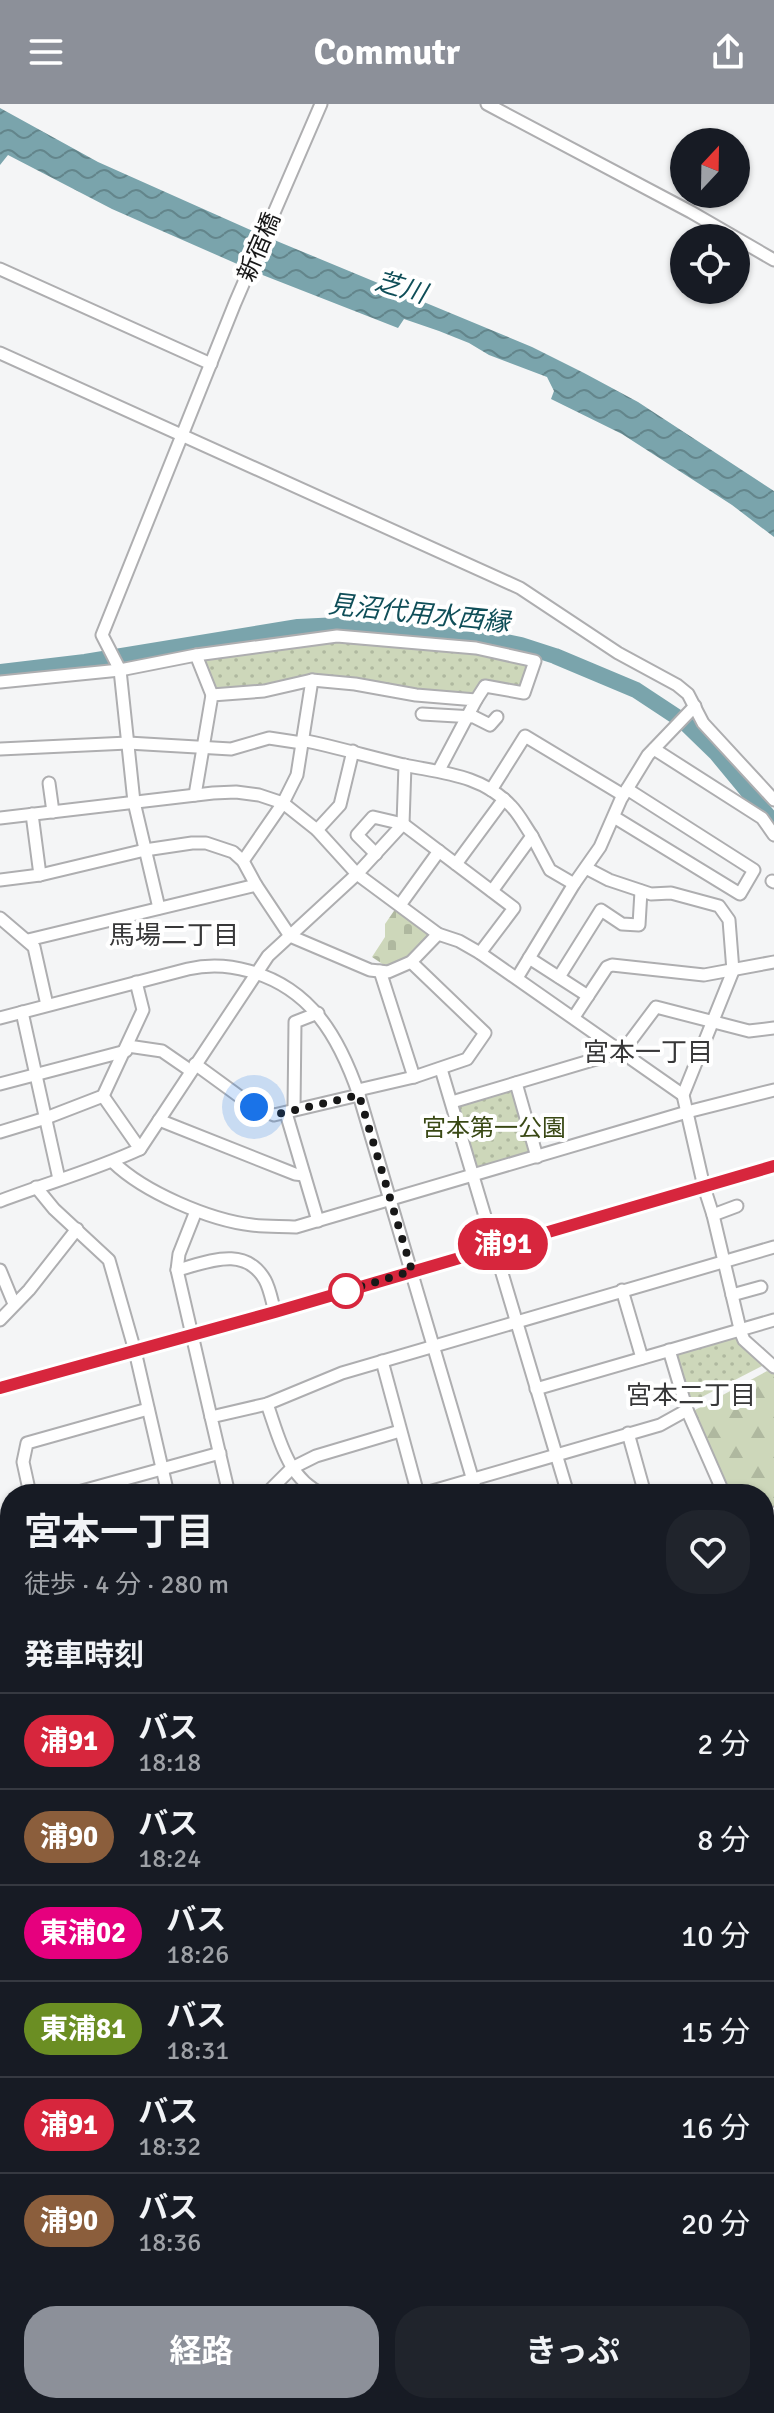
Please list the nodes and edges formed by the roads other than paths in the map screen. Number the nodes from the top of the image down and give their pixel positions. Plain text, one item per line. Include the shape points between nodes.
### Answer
1 (321, 104) edge
2 (487, 104) edge
3 (774, 260) edge
4 (0, 269) edge
5 (0, 353) edge
6 (211, 364) junction
7 (182, 435) junction
8 (196, 655) junction
9 (120, 670) junction
10 (312, 680) junction
11 (0, 682) edge
12 (212, 695) junction
13 (476, 700) junction
14 (691, 711) junction
15 (422, 714) dead end
16 (497, 717) dead end
17 (466, 718) junction
18 (302, 741) junction
19 (128, 743) junction
20 (203, 748) junction
21 (0, 749) edge
22 (654, 749) junction
23 (353, 751) junction
24 (405, 765) junction
25 (439, 770) junction
26 (49, 783) dead end
27 (491, 790) junction
28 (625, 792) junction
29 (195, 795) junction
30 (504, 799) junction
31 (774, 800) edge
32 (134, 802) junction
33 (283, 803) junction
34 (53, 812) junction
35 (32, 814) junction
36 (614, 817) junction
37 (0, 818) edge
38 (403, 824) junction
39 (317, 830) junction
40 (774, 835) edge
41 (532, 836) junction
42 (145, 850) junction
43 (439, 851) junction
44 (376, 854) junction
45 (243, 861) junction
46 (456, 864) junction
47 (586, 868) junction
48 (357, 874) junction
49 (40, 875) junction
50 (0, 880) edge
51 (574, 884) junction
52 (256, 885) junction
53 (492, 891) junction
54 (641, 891) junction
55 (400, 905) junction
56 (159, 908) junction
57 (0, 918) edge
58 (438, 934) junction
59 (290, 936) junction
60 (28, 940) junction
61 (480, 953) junction
62 (529, 958) junction
63 (411, 962) junction
64 (774, 962) edge
65 (380, 971) junction
66 (733, 971) junction
67 (256, 973) junction
68 (559, 977) junction
69 (517, 978) junction
70 (136, 982) junction
71 (588, 996) junction
72 (47, 1005) junction
73 (22, 1012) junction
74 (318, 1013) junction
75 (574, 1017) junction
76 (0, 1018) edge
77 (713, 1021) junction
78 (774, 1028) edge
79 (127, 1049) junction
80 (623, 1051) junction
81 (193, 1068) junction
82 (441, 1069) junction
83 (36, 1074) junction
84 (414, 1077) junction
85 (516, 1083) junction
86 (0, 1084) edge
87 (774, 1090) edge
88 (358, 1092) junction
89 (683, 1095) junction
90 (103, 1096) junction
91 (452, 1102) junction
92 (290, 1111) junction
93 (687, 1112) junction
94 (46, 1118) junction
95 (159, 1120) junction
96 (0, 1132) edge
97 (140, 1149) junction
98 (537, 1157) junction
99 (113, 1162) junction
100 (774, 1166) edge
101 (304, 1175) junction
102 (474, 1175) junction
103 (59, 1179) junction
104 (36, 1187) junction
105 (704, 1187) junction
106 (391, 1198) junction
107 (0, 1201) edge
108 (737, 1206) dead end
109 (196, 1211) junction
110 (713, 1215) junction
111 (318, 1221) junction
112 (77, 1229) junction
113 (495, 1246) junction
114 (774, 1247) edge
115 (724, 1261) junction
116 (0, 1270) edge
117 (177, 1270) junction
118 (412, 1271) junction
119 (761, 1287) dead end
120 (622, 1290) junction
121 (732, 1295) junction
122 (14, 1304) junction
123 (275, 1312) junction
124 (0, 1320) edge
125 (774, 1320) edge
126 (516, 1321) junction
127 (740, 1330) junction
128 (192, 1335) junction
129 (434, 1346) junction
130 (669, 1350) junction
131 (135, 1351) junction
132 (642, 1358) junction
133 (382, 1361) junction
134 (774, 1367) edge
135 (0, 1388) edge
136 (536, 1389) junction
137 (267, 1404) junction
138 (148, 1409) junction
139 (687, 1410) junction
140 (211, 1417) junction
141 (400, 1431) junction
142 (628, 1433) junction
143 (220, 1453) junction
144 (555, 1455) junction
145 (292, 1468) junction
146 (163, 1469) junction
147 (473, 1479) junction
148 (28, 1484) edge
149 (108, 1484) edge
150 (166, 1484) edge
151 (227, 1484) edge
152 (276, 1484) edge
153 (308, 1484) edge
154 (417, 1484) edge
155 (455, 1484) edge
156 (474, 1484) edge
157 (565, 1484) edge
158 (642, 1484) edge
159 (720, 1484) edge

1 - 6 street, 新宿橋
2 - 3 street
4 - 6 street
5 - 7 street
6 - 7 street, 新宿橋
7 - 9 street, 新宿橋 via 102,635
7 - 14 street via 520,588 677,685 688,694
8 - 9 street
8 - 12 street
8 - 13 street via 337,636 476,648 535,661 524,693 485,686
9 - 11 street
9 - 19 street
10 - 12 street
10 - 13 street
10 - 18 street
12 - 20 street
13 - 17 street
14 - 22 street
14 - 31 street
15 - 17 street
16 - 17 street via 490,725
17 - 25 street
18 - 20 street via 269,738 231,749
18 - 23 street
18 - 33 street via 297,775
19 - 20 street
19 - 21 street
19 - 32 street
20 - 29 street
22 - 28 street
22 - 40 street via 762,818
23 - 24 street
23 - 39 street via 340,805
24 - 25 street
24 - 38 street
25 - 27 street
26 - 34 street
27 - 28 street via 525,736
27 - 30 street
28 - 36 street
28 - 36 street via 754,870 740,894
29 - 32 street
29 - 33 street via 236,792
30 - 41 street
30 - 46 street
32 - 34 street
32 - 42 street
33 - 39 street
33 - 45 street
34 - 35 street
35 - 37 street
35 - 49 street
36 - 47 street
38 - 43 street
38 - 44 street
38 - 44 street via 373,817 357,835
39 - 48 street
41 - 51 street via 550,870
41 - 53 street
42 - 45 street via 206,843
42 - 49 street
42 - 56 street
43 - 46 street
43 - 55 street
44 - 48 street
45 - 52 street
46 - 53 street
47 - 51 street
47 - 54 street
48 - 55 street
48 - 59 street
49 - 50 street
51 - 62 street
52 - 56 street
52 - 59 street
53 - 61 street via 514,908
54 - 66 street via 719,906 729,920
54 - 68 street via 639,925 622,924 601,910
55 - 58 street
56 - 60 street
57 - 60 street
58 - 61 street
58 - 63 street
59 - 65 street
59 - 67 street
60 - 72 street
61 - 69 street
62 - 68 street
62 - 69 street
63 - 65 street
63 - 82 street via 485,1033 467,1059
64 - 66 street
65 - 84 street
66 - 71 street via 697,975 612,965
66 - 77 street
67 - 70 street via 203,966
67 - 74 street via 300,995
67 - 81 street
68 - 71 street
69 - 75 street
70 - 72 street
70 - 79 street via 143,1010
71 - 75 street
72 - 73 street
73 - 76 street
73 - 83 street
74 - 88 street
74 - 92 street via 295,1022
75 - 80 street
77 - 78 street via 749,1031
77 - 80 street via 656,1007
77 - 89 street
79 - 81 street via 162,1051
79 - 83 street
79 - 90 street
80 - 85 street
80 - 89 street
81 - 92 street via 254,1107 274,1115
81 - 95 street
82 - 84 street
82 - 91 street
83 - 86 street
83 - 94 street
84 - 88 street
85 - 91 street
85 - 98 street
87 - 93 street
88 - 92 street
88 - 106 street
89 - 93 street
90 - 94 street
90 - 97 street
91 - 102 street
92 - 101 street
93 - 98 street
93 - 105 street
94 - 96 street
94 - 103 street
95 - 97 street
95 - 101 street
97 - 99 street
98 - 102 street
99 - 103 street
99 - 109 street
100 - 105 street
101 - 111 street
102 - 106 street
102 - 113 street
103 - 104 street
104 - 107 street
104 - 112 street
105 - 110 street
105 - 113 street
106 - 111 street
106 - 118 street
108 - 110 street
109 - 111 street via 253,1225 296,1227
109 - 117 street
110 - 115 street
112 - 122 street
112 - 131 street via 109,1260
113 - 118 street
113 - 126 street
114 - 115 street
115 - 120 street
115 - 121 street
116 - 122 street
117 - 123 street via 223,1258 248,1261 265,1280
117 - 128 street
118 - 123 street
118 - 129 street
119 - 121 street
120 - 126 street
120 - 132 street
121 - 127 street
122 - 124 street
123 - 128 street
125 - 127 street
126 - 129 street
126 - 136 street
127 - 130 street
127 - 134 street
128 - 131 street
128 - 140 street
129 - 133 street
129 - 147 street
130 - 132 street
130 - 139 street
131 - 135 street
131 - 138 street
132 - 136 street
133 - 137 street
133 - 141 street
136 - 144 street
137 - 140 street
137 - 145 street
138 - 146 street
138 - 148 street via 27,1443 23,1462
139 - 142 street via 660,1425
139 - 159 street
140 - 143 street
141 - 145 street
141 - 154 street
142 - 144 street
142 - 158 street
143 - 146 street
143 - 151 street
144 - 147 street
144 - 157 street
145 - 152 street
145 - 153 street
146 - 149 street
146 - 150 street
147 - 155 street
147 - 156 street

